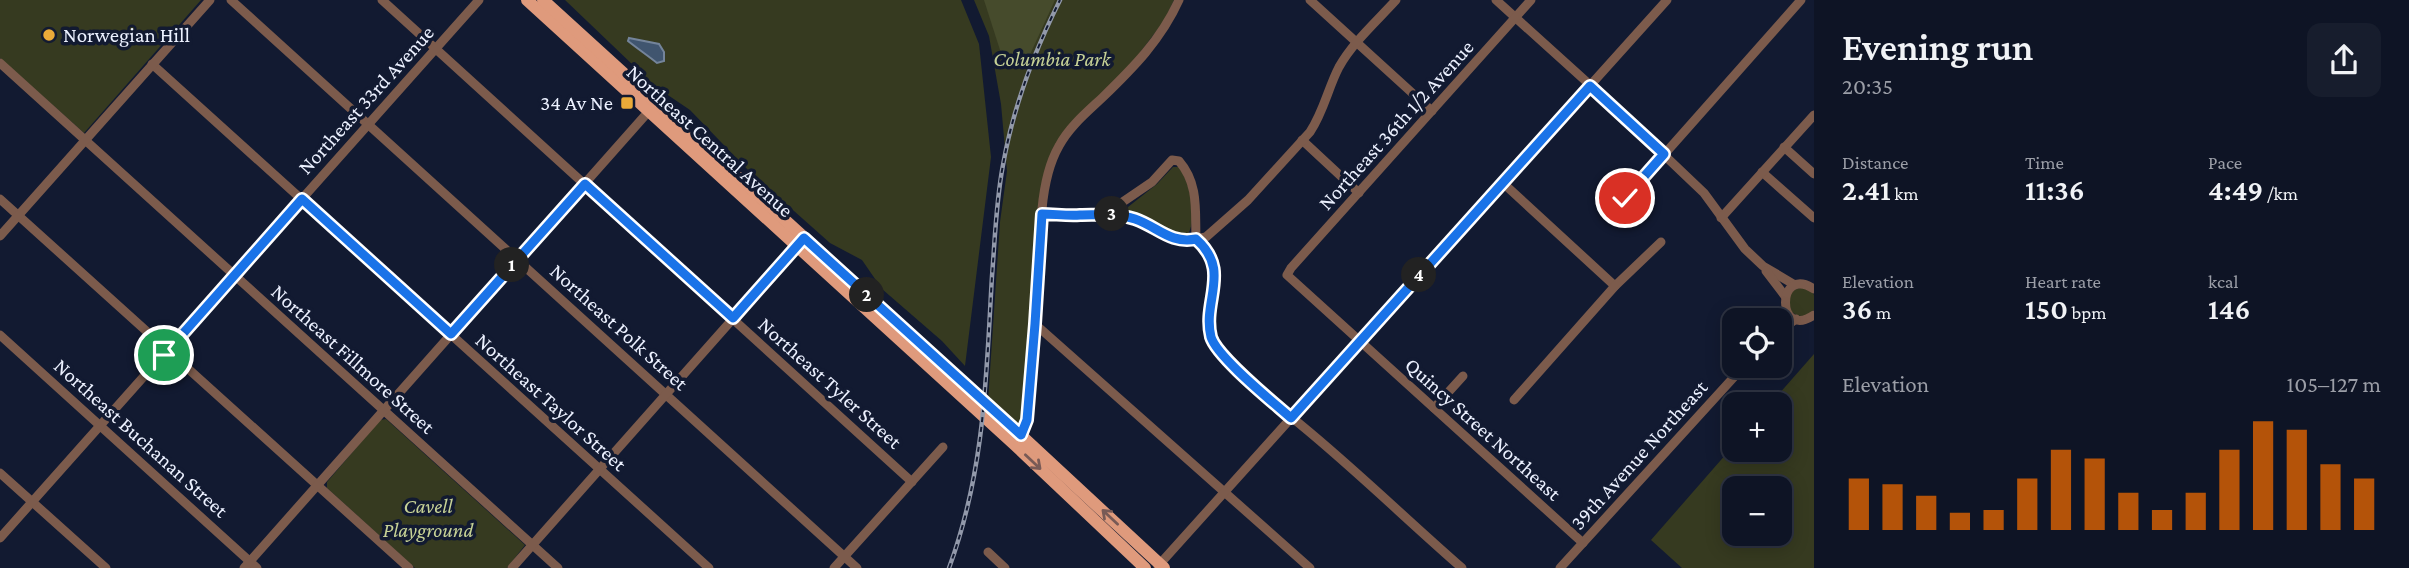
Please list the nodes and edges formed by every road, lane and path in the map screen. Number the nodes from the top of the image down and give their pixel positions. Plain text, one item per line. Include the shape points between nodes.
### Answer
1 (210, 0) edge
2 (231, 0) edge
3 (382, 0) edge
4 (479, 0) edge
5 (527, 0) edge
6 (543, 0) edge
7 (1179, 0) edge
8 (1310, 0) edge
9 (1396, 0) edge
10 (1496, 0) edge
11 (1531, 0) edge
12 (1667, 0) edge
13 (1801, 0) edge
14 (1516, 18) junction
15 (1357, 43) junction
16 (436, 48) junction
17 (0, 63) edge
18 (152, 64) junction
19 (1590, 86) junction
20 (649, 111) junction
21 (1432, 111) junction
22 (1814, 115) edge
23 (368, 124) junction
24 (85, 140) junction
25 (1302, 140) junction
26 (1784, 147) junction
27 (1664, 154) junction
28 (1762, 172) junction
29 (1814, 174) edge
30 (1503, 183) junction
31 (585, 184) junction
32 (1359, 192) junction
33 (0, 199) edge
34 (302, 199) junction
35 (1622, 202) dead end
36 (1042, 214) junction
37 (1105, 214) junction
38 (18, 215) junction
39 (1721, 218) junction
40 (1814, 218) edge
41 (0, 236) edge
42 (1196, 239) junction
43 (801, 242) junction
44 (1661, 242) dead end
45 (518, 259) junction
46 (1763, 266) junction
47 (235, 275) junction
48 (1287, 275) joint
49 (1795, 285) junction
50 (1812, 285) edge
51 (1615, 286) junction
52 (1785, 296) junction
53 (1786, 308) edge
54 (1792, 315) edge
55 (733, 318) junction
56 (1796, 319) junction
57 (1811, 319) edge
58 (1792, 322) edge
59 (1035, 324) junction
60 (451, 334) junction
61 (0, 335) edge
62 (1360, 341) junction
63 (168, 350) junction
64 (1463, 376) dead end
65 (1733, 378) edge
66 (666, 394) junction
67 (1514, 400) dead end
68 (1434, 408) junction
69 (384, 410) junction
70 (1291, 418) junction
71 (100, 426) junction
72 (1017, 439) junction
73 (943, 447) dead end
74 (599, 469) junction
75 (0, 472) edge
76 (912, 482) junction
77 (317, 485) junction
78 (1223, 493) junction
79 (32, 501) junction
80 (0, 538) edge
81 (1583, 543) junction
82 (532, 545) junction
83 (988, 552) dead end
84 (844, 557) junction
85 (251, 566) edge
86 (1160, 567) edge
87 (106, 568) edge
88 (409, 568) edge
89 (512, 568) edge
90 (558, 568) edge
91 (709, 568) edge
92 (834, 568) edge
93 (857, 568) edge
94 (1006, 568) edge
95 (1145, 568) edge
96 (1310, 568) edge
97 (1462, 568) edge
98 (1560, 568) edge

1 - 18 street
2 - 23 street, Northeast Polk Street
3 - 16 street, Northeast Tyler Street
4 - 16 street, Northeast 33rd Avenue
5 - 20 main road, Northeast Central Avenue
6 - 43 main road, Northeast Central Avenue
7 - 36 street via 1148,52 1058,146
8 - 15 street
9 - 15 street
10 - 14 street
11 - 14 street, Northeast 36th 1/2 Avenue
12 - 19 street
13 - 27 street
14 - 19 street
14 - 21 street, Northeast 36th 1/2 Avenue
15 - 21 street
15 - 25 street via 1338,68 1318,121
16 - 23 street, Northeast 33rd Avenue
16 - 31 street, Northeast Tyler Street
17 - 24 street, Northeast Fillmore Street
18 - 24 street
18 - 34 street, Northeast Taylor Street
19 - 27 street
19 - 30 street
20 - 31 street
20 - 43 main road, Northeast Central Avenue
21 - 32 street, Northeast 36th 1/2 Avenue
22 - 26 street
23 - 34 street, Northeast 33rd Avenue
23 - 45 street, Northeast Polk Street
24 - 38 street
24 - 47 street, Northeast Fillmore Street
25 - 32 street
25 - 42 street via 1248,200 1209,235
26 - 28 street
26 - 29 street
27 - 35 street
27 - 39 street via 1704,193
28 - 39 street
28 - 40 street
30 - 51 street
30 - 62 street
31 - 45 street
31 - 55 street, Northeast Tyler Street
32 - 48 street, Northeast 36th 1/2 Avenue
33 - 38 street
34 - 47 street, Northeast 33rd Avenue
34 - 60 street, Northeast Taylor Street
36 - 37 street
36 - 59 street
37 - 42 street via 1137,219 1180,241
37 - 42 street via 1152,182 1166,164 1179,161 1193,187
38 - 41 street
38 - 63 street
39 - 46 street
42 - 70 street via 1213,263 1210,326 1216,347
43 - 55 street
43 - 72 main road, Northeast Central Avenue
44 - 51 street
45 - 60 street
45 - 66 street, Northeast Polk Street
46 - 49 street
46 - 52 street
47 - 63 street, Northeast 33rd Avenue
47 - 69 street, Northeast Fillmore Street
48 - 62 street, Quincy Street Northeast
49 - 50 street
49 - 52 street
51 - 67 street
52 - 53 street
54 - 56 street
55 - 66 street
55 - 76 street, Northeast Tyler Street
56 - 57 street
56 - 58 street
59 - 72 street via 1027,420
59 - 78 street
60 - 69 street
60 - 74 street, Northeast Taylor Street
61 - 71 street, Northeast Buchanan Street
62 - 68 street, Quincy Street Northeast
62 - 70 street
63 - 71 street, Northeast 33rd Avenue
63 - 77 street
64 - 68 street
65 - 81 street, 39th Avenue Northeast
66 - 74 street
66 - 84 street, Northeast Polk Street
68 - 81 street, Quincy Street Northeast
69 - 77 street
69 - 82 street, Northeast Fillmore Street
70 - 78 street
70 - 97 street
71 - 79 street, Northeast 33rd Avenue
71 - 85 street, Northeast Buchanan Street
86 -> 72 main road, Northeast Central Avenue
72 -> 95 main road, Northeast Central Avenue
73 - 76 street
74 - 82 street
74 - 91 street, Northeast Taylor Street
75 - 79 street
76 - 84 street
77 - 85 street
77 - 88 street
78 - 86 street
78 - 96 street
79 - 80 street, Northeast 33rd Avenue
79 - 87 street
81 - 98 street, 39th Avenue Northeast
82 - 89 street
82 - 90 street, Northeast Fillmore Street
83 - 94 street
84 - 92 street
84 - 93 street, Northeast Polk Street

